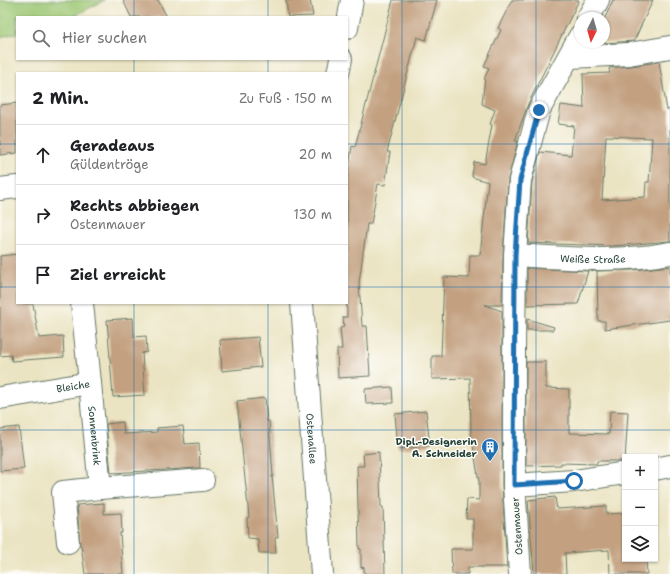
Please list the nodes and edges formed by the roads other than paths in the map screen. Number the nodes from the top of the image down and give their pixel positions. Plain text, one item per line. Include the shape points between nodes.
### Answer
1 (352, 0) edge
2 (598, 0) edge
3 (591, 12) edge
4 (348, 22) edge
5 (670, 47) edge
6 (574, 48) edge
7 (570, 57) junction
8 (341, 60) edge
9 (338, 72) edge
10 (16, 187) edge
11 (0, 190) edge
12 (670, 254) edge
13 (515, 255) junction
14 (82, 304) edge
15 (302, 304) edge
16 (90, 383) junction
17 (0, 398) edge
18 (670, 466) edge
19 (658, 468) edge
20 (622, 473) edge
21 (203, 480) dead end
22 (514, 485) junction
23 (100, 488) junction
24 (68, 542) dead end
25 (519, 564) edge
26 (322, 574) edge

1 - 4 street
2 - 3 street
5 - 7 street via 630,54
6 - 7 street, Ostenmauer
7 - 13 street, Ostenmauer via 539,110 520,180
8 - 9 street
10 - 11 street
12 - 13 street, Weiße Straße via 654,257 577,259
13 - 22 street, Ostenmauer
14 - 16 street, Bleiche
15 - 26 street, Ostenallee
16 - 17 street, Bleiche
16 - 23 street, Sonnenbrink
18 - 19 street
20 - 22 street via 574,481
21 - 23 street
22 - 25 street, Ostenmauer
23 - 24 street via 63,492

